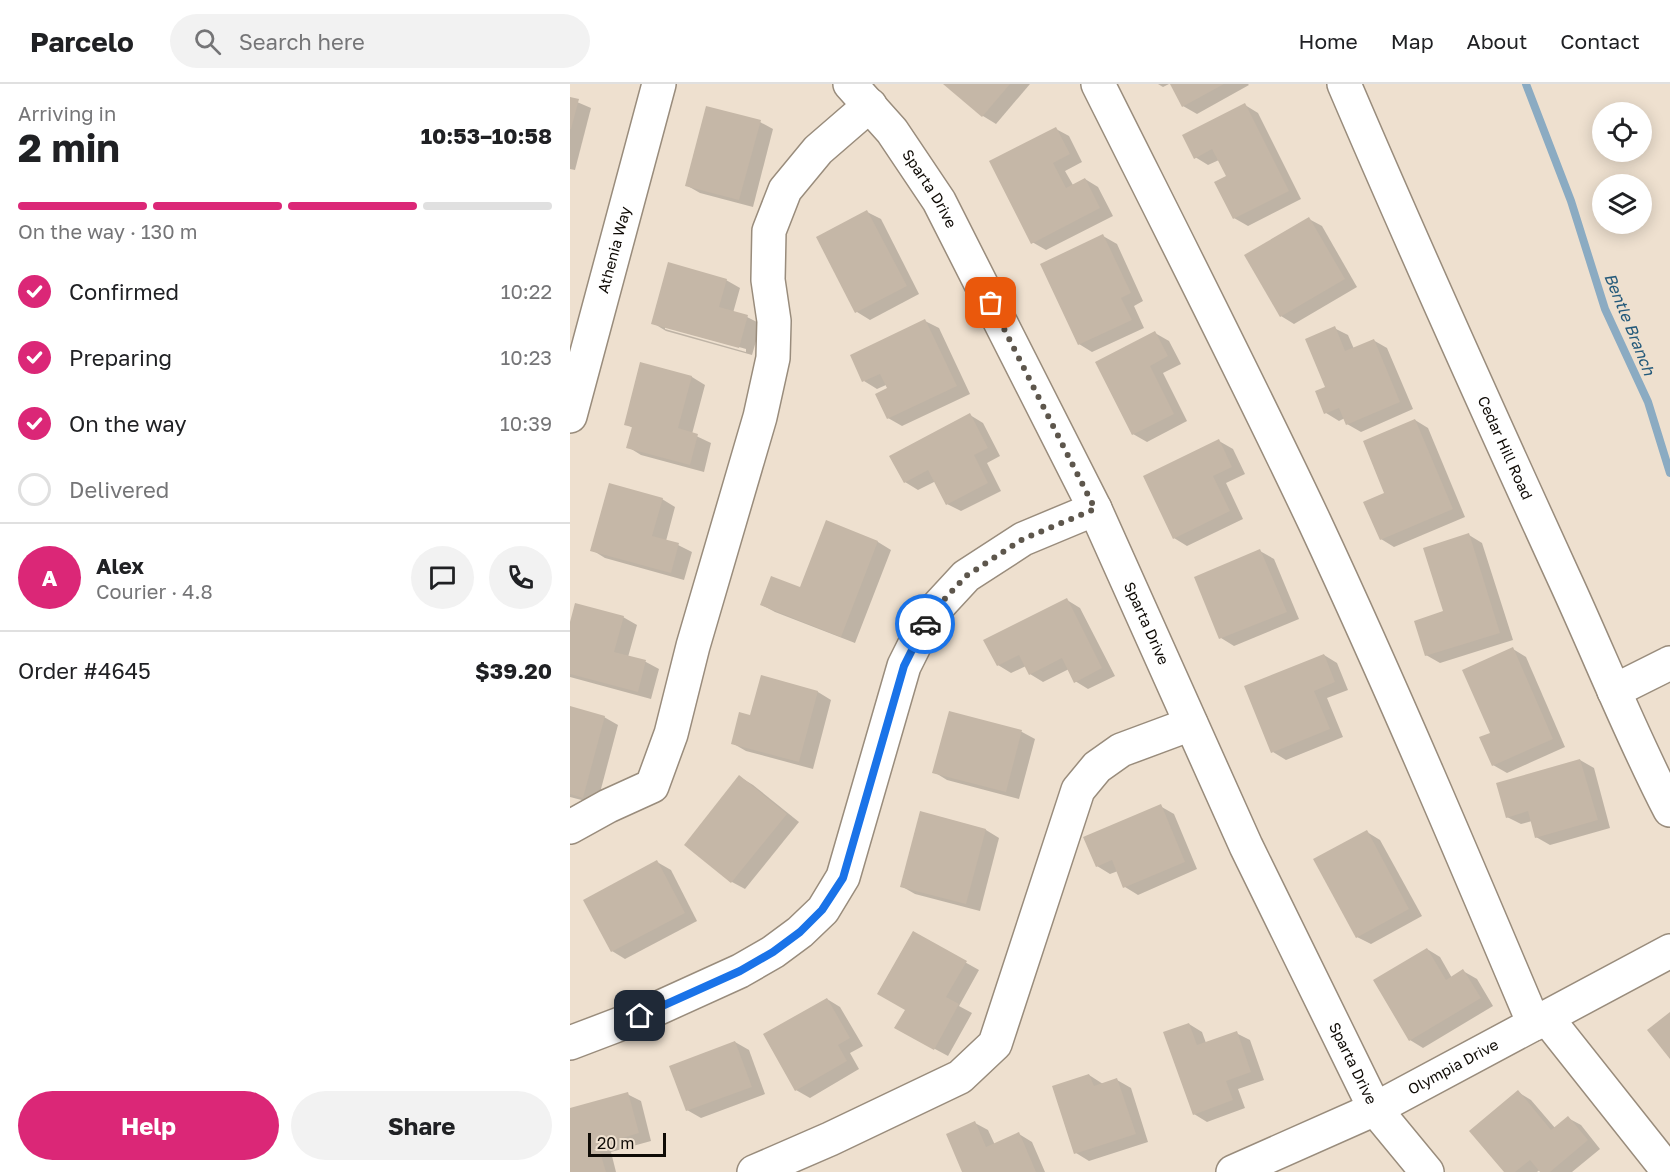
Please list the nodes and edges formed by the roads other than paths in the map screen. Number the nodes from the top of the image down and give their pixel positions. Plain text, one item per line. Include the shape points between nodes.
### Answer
1 (659, 84) edge
2 (1098, 84) edge
3 (1344, 84) edge
4 (860, 94) edge
5 (570, 416) edge
6 (1095, 509) junction
7 (1670, 663) edge
8 (1614, 691) junction
9 (1191, 724) junction
10 (1670, 810) edge
11 (570, 827) edge
12 (1670, 951) edge
13 (1540, 1020) junction
14 (570, 1043) edge
15 (1375, 1109) junction
16 (754, 1172) edge
17 (1233, 1172) edge
18 (1427, 1172) edge
19 (1669, 1172) edge

1 - 5 street, Athenia Way
2 - 13 street via 1315,524
3 - 8 street, Cedar Hill Road
4 - 6 street, Sparta Drive via 905,149 939,201
4 - 11 street via 786,190 769,231 773,358 671,734 652,786
6 - 9 street, Sparta Drive
6 - 14 street via 1023,539 966,576 929,616 904,666 843,878 822,910 800,932 740,971
7 - 8 street
8 - 10 street, Cedar Hill Road
9 - 15 street, Sparta Drive
9 - 16 street via 1121,750 1097,767 1078,790 995,1044 960,1077
12 - 13 street, Olympia Drive
13 - 15 street, Olympia Drive
13 - 19 street
15 - 17 street, Olympia Drive
15 - 18 street, Sparta Drive

